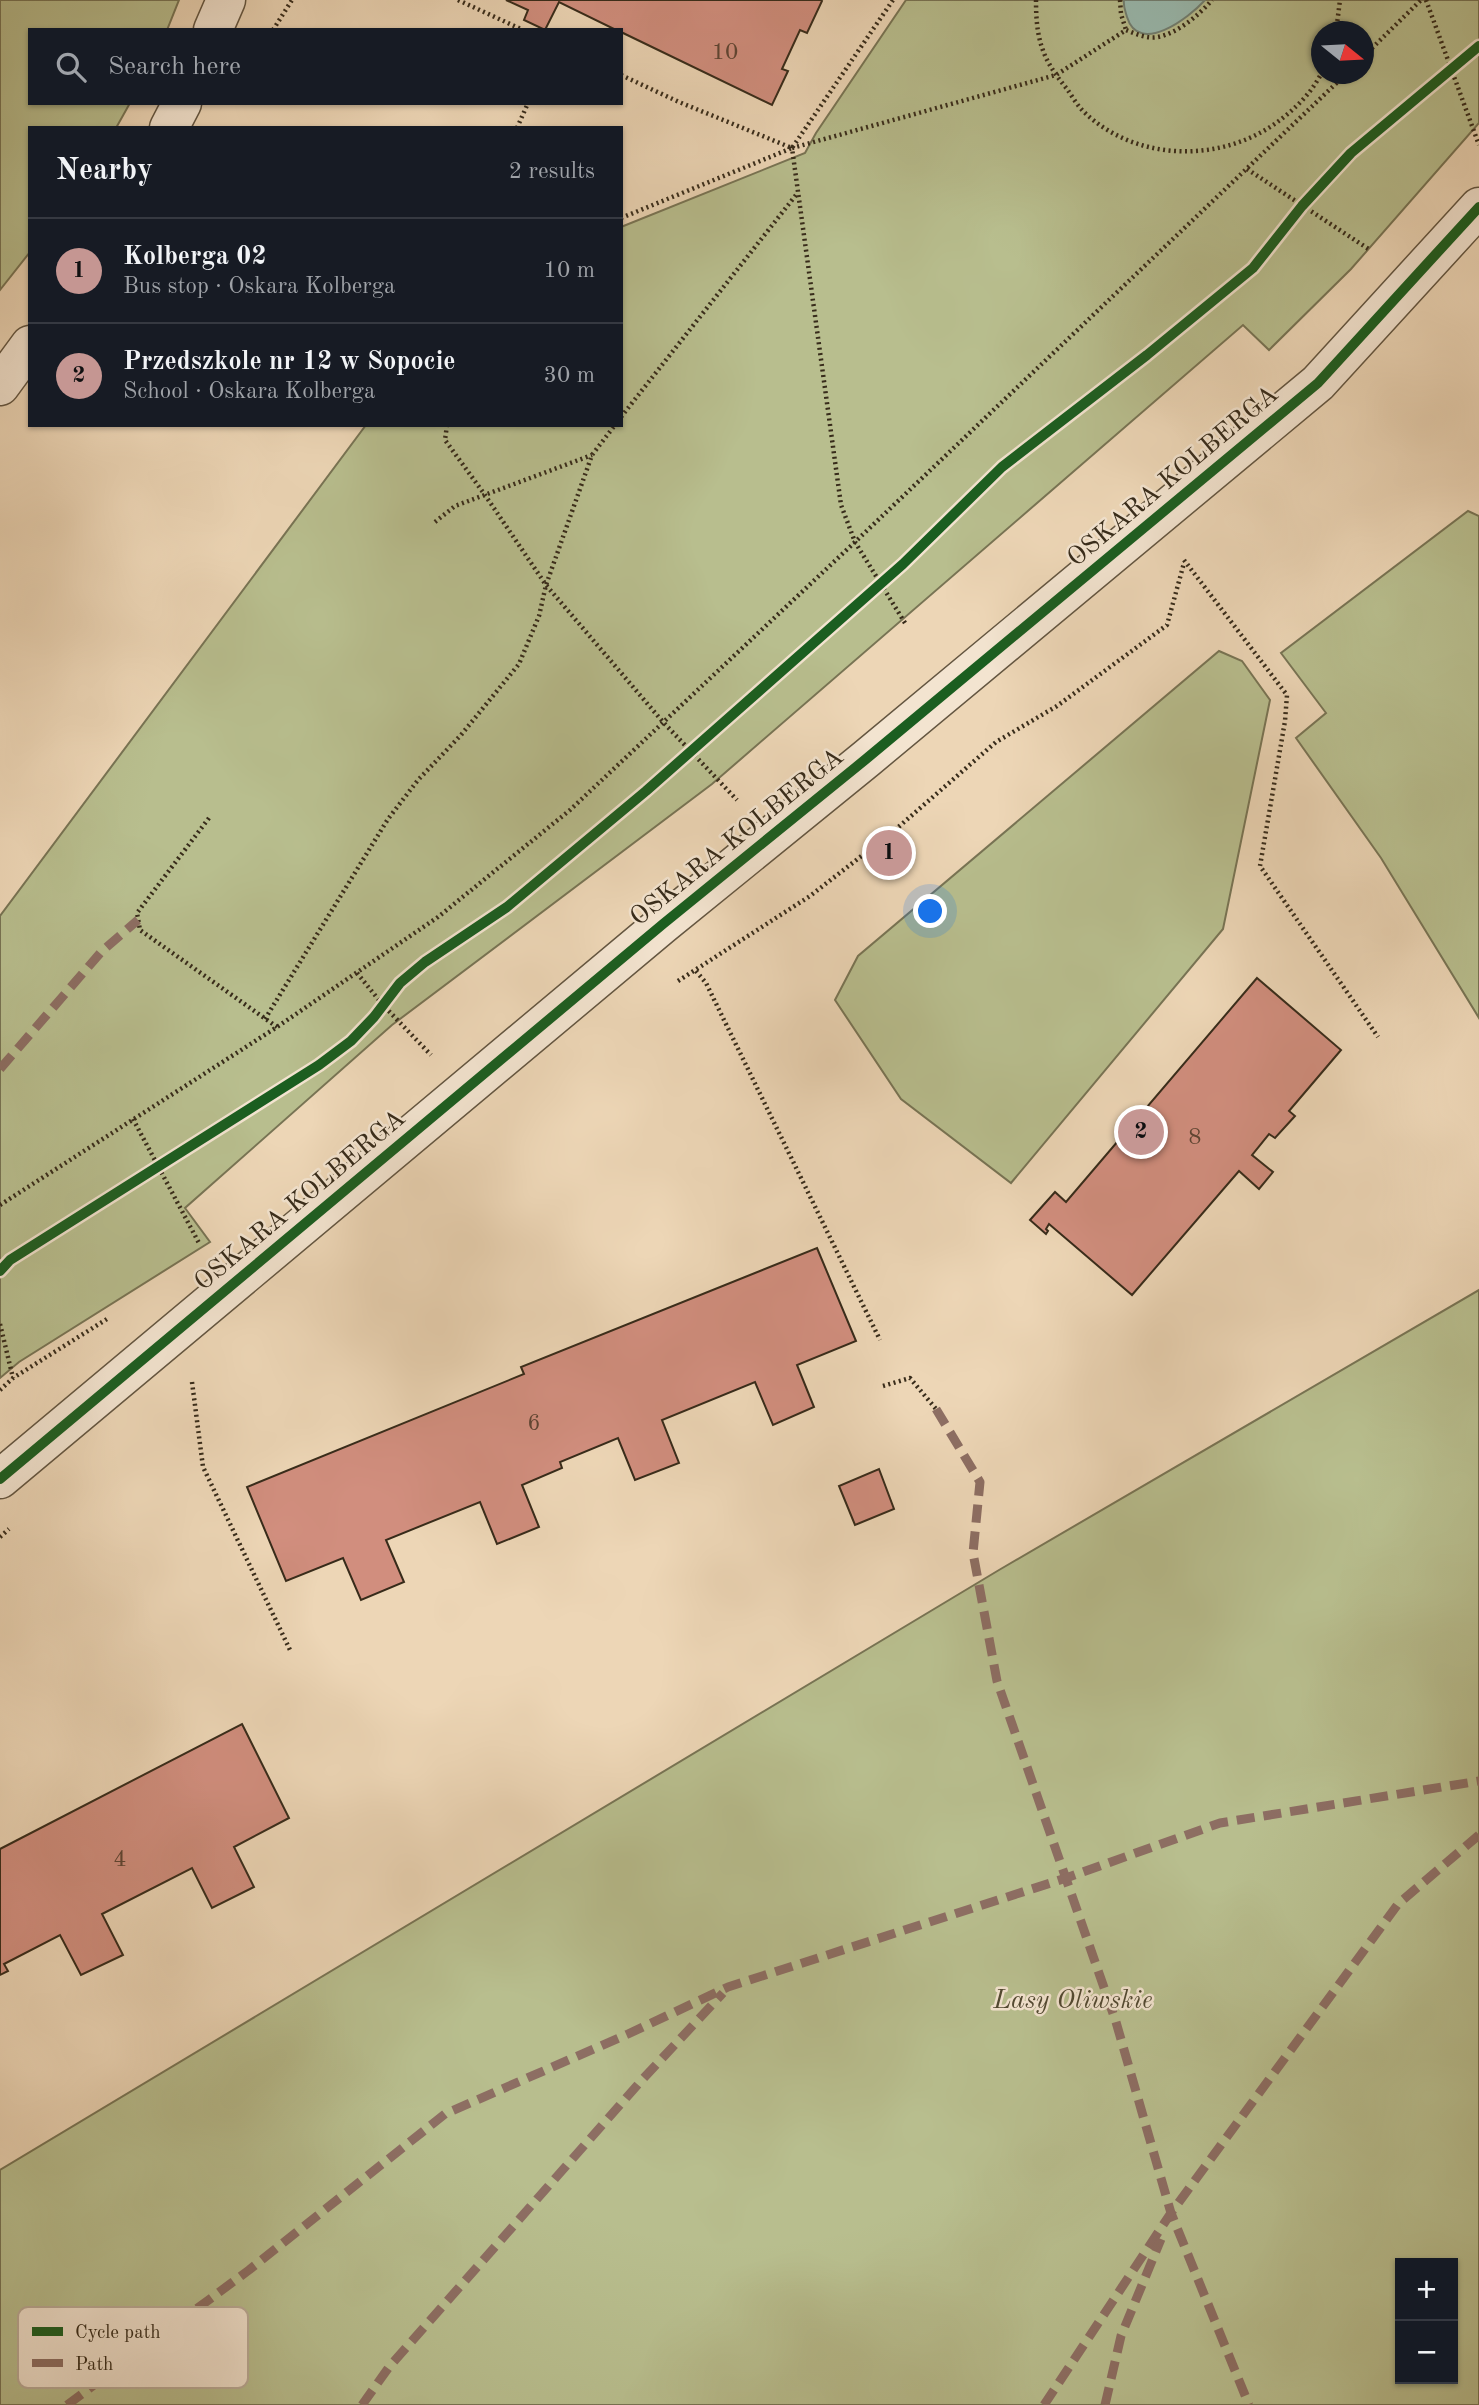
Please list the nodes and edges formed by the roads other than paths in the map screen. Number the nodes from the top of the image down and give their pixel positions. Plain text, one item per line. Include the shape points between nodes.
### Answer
1 (226, 0) edge
2 (214, 28) edge
3 (181, 105) edge
4 (170, 126) edge
5 (1479, 207) edge
6 (28, 348) edge
7 (0, 386) edge
8 (0, 1479) edge

1 - 2 street
3 - 4 street
5 - 8 street, OSKARA KOLBERGA via 1318,383
6 - 7 street

